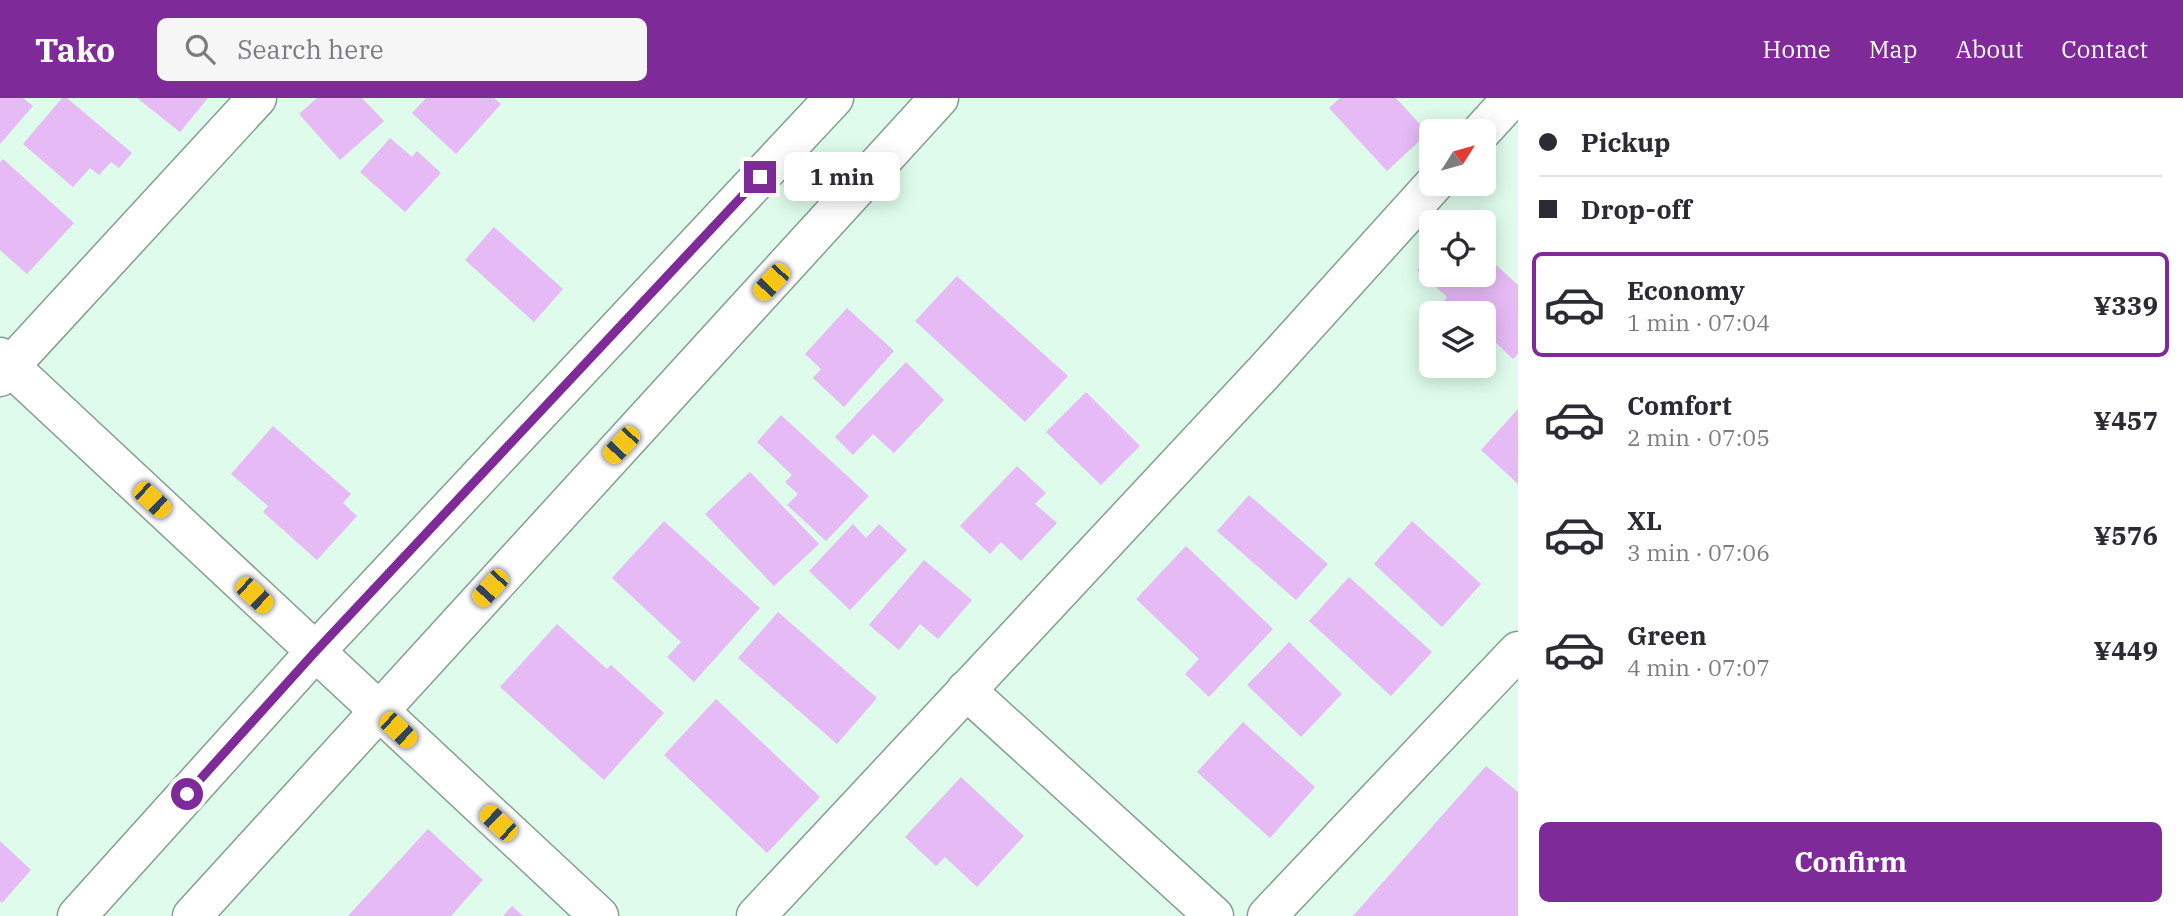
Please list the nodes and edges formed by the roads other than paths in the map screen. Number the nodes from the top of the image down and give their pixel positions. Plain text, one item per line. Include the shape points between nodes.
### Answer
1 (257, 98) edge
2 (834, 98) edge
3 (939, 98) edge
4 (1512, 98) edge
5 (1493, 119) edge
6 (1423, 196) edge
7 (3, 367) edge
8 (1518, 651) edge
9 (315, 652) junction
10 (966, 690) junction
11 (378, 711) junction
12 (77, 916) edge
13 (192, 916) edge
14 (599, 916) edge
15 (756, 916) edge
16 (1214, 916) edge
17 (1267, 916) edge

1 - 7 street
2 - 9 street
3 - 11 street
4 - 5 street
6 - 10 street
7 - 9 street
8 - 17 street
9 - 11 street
9 - 12 street
10 - 15 street
10 - 16 street
11 - 13 street
11 - 14 street

